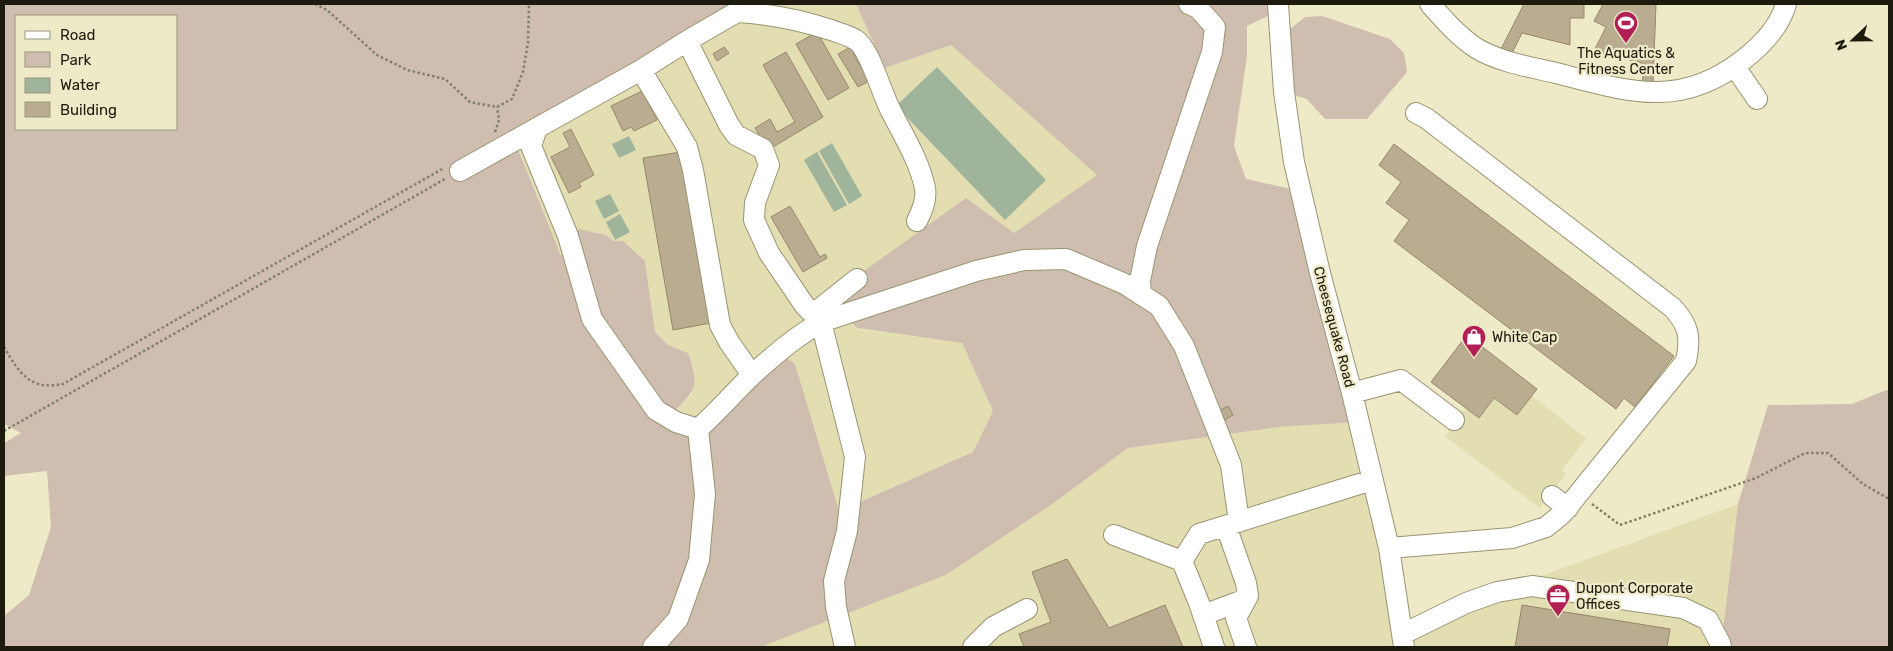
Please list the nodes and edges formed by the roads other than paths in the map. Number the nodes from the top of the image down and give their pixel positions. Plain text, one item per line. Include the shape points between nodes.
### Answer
1 (1189, 4) edge
2 (1278, 4) edge
3 (1430, 4) edge
4 (1786, 4) edge
5 (744, 8) edge
6 (688, 41) junction
7 (1735, 67) junction
8 (641, 70) junction
9 (1757, 99) dead end
10 (1416, 112) dead end
11 (537, 128) junction
12 (456, 167) road end
13 (917, 221) dead end
14 (857, 278) dead end
15 (1141, 295) junction
16 (817, 318) junction
17 (752, 376) junction
18 (1352, 393) junction
19 (1454, 420) dead end
20 (698, 429) junction
21 (1372, 480) junction
22 (1232, 524) junction
23 (1114, 535) dead end
24 (1389, 548) junction
25 (1182, 561) junction
26 (1246, 599) junction
27 (1027, 609) dead end
28 (1203, 615) junction
29 (1404, 641) edge
30 (653, 647) edge
31 (845, 647) edge
32 (973, 647) edge
33 (1214, 647) edge
34 (1246, 647) edge
35 (1721, 647) edge

1 - 15 street via 1198,8 1215,27 1212,52 1147,246 1140,281
2 - 18 street, Cheesequake Road via 1284,92 1294,162
3 - 7 street via 1449,27 1478,49 1598,84 1666,93 1692,89
4 - 7 street via 1764,42
5 - 6 street
5 - 13 street via 808,22 857,40 865,50 918,167 925,190 924,206
6 - 8 street
6 - 16 street via 729,125 736,135 763,149 769,164 755,204 754,220 768,253
7 - 9 street
8 - 11 street
8 - 17 street via 686,147 693,170 720,325
10 - 24 street via 1673,308 1683,319 1689,335 1686,361 1566,500 1562,514 1546,527 1512,538
11 - 12 street
11 - 20 street via 531,146 568,236 592,319 656,410 676,422
14 - 16 street
15 - 16 street via 1125,284 1066,260 1024,260
15 - 22 street via 1158,306 1184,346 1231,465
16 - 17 street
16 - 31 street via 855,457 847,531 834,581
17 - 20 street
18 - 19 street via 1401,380
18 - 21 street, Cheesequake Road
20 - 30 street via 705,494 700,560 678,619
21 - 22 street
21 - 24 street, Cheesequake Road
22 - 25 street via 1199,534
22 - 26 street via 1246,583
23 - 25 street
24 - 29 street, Cheesequake Road
25 - 28 street
26 - 28 street
26 - 34 street via 1236,618
27 - 32 street via 992,627
28 - 33 street
29 - 35 street via 1466,603 1497,592 1532,586 1683,608 1708,620

